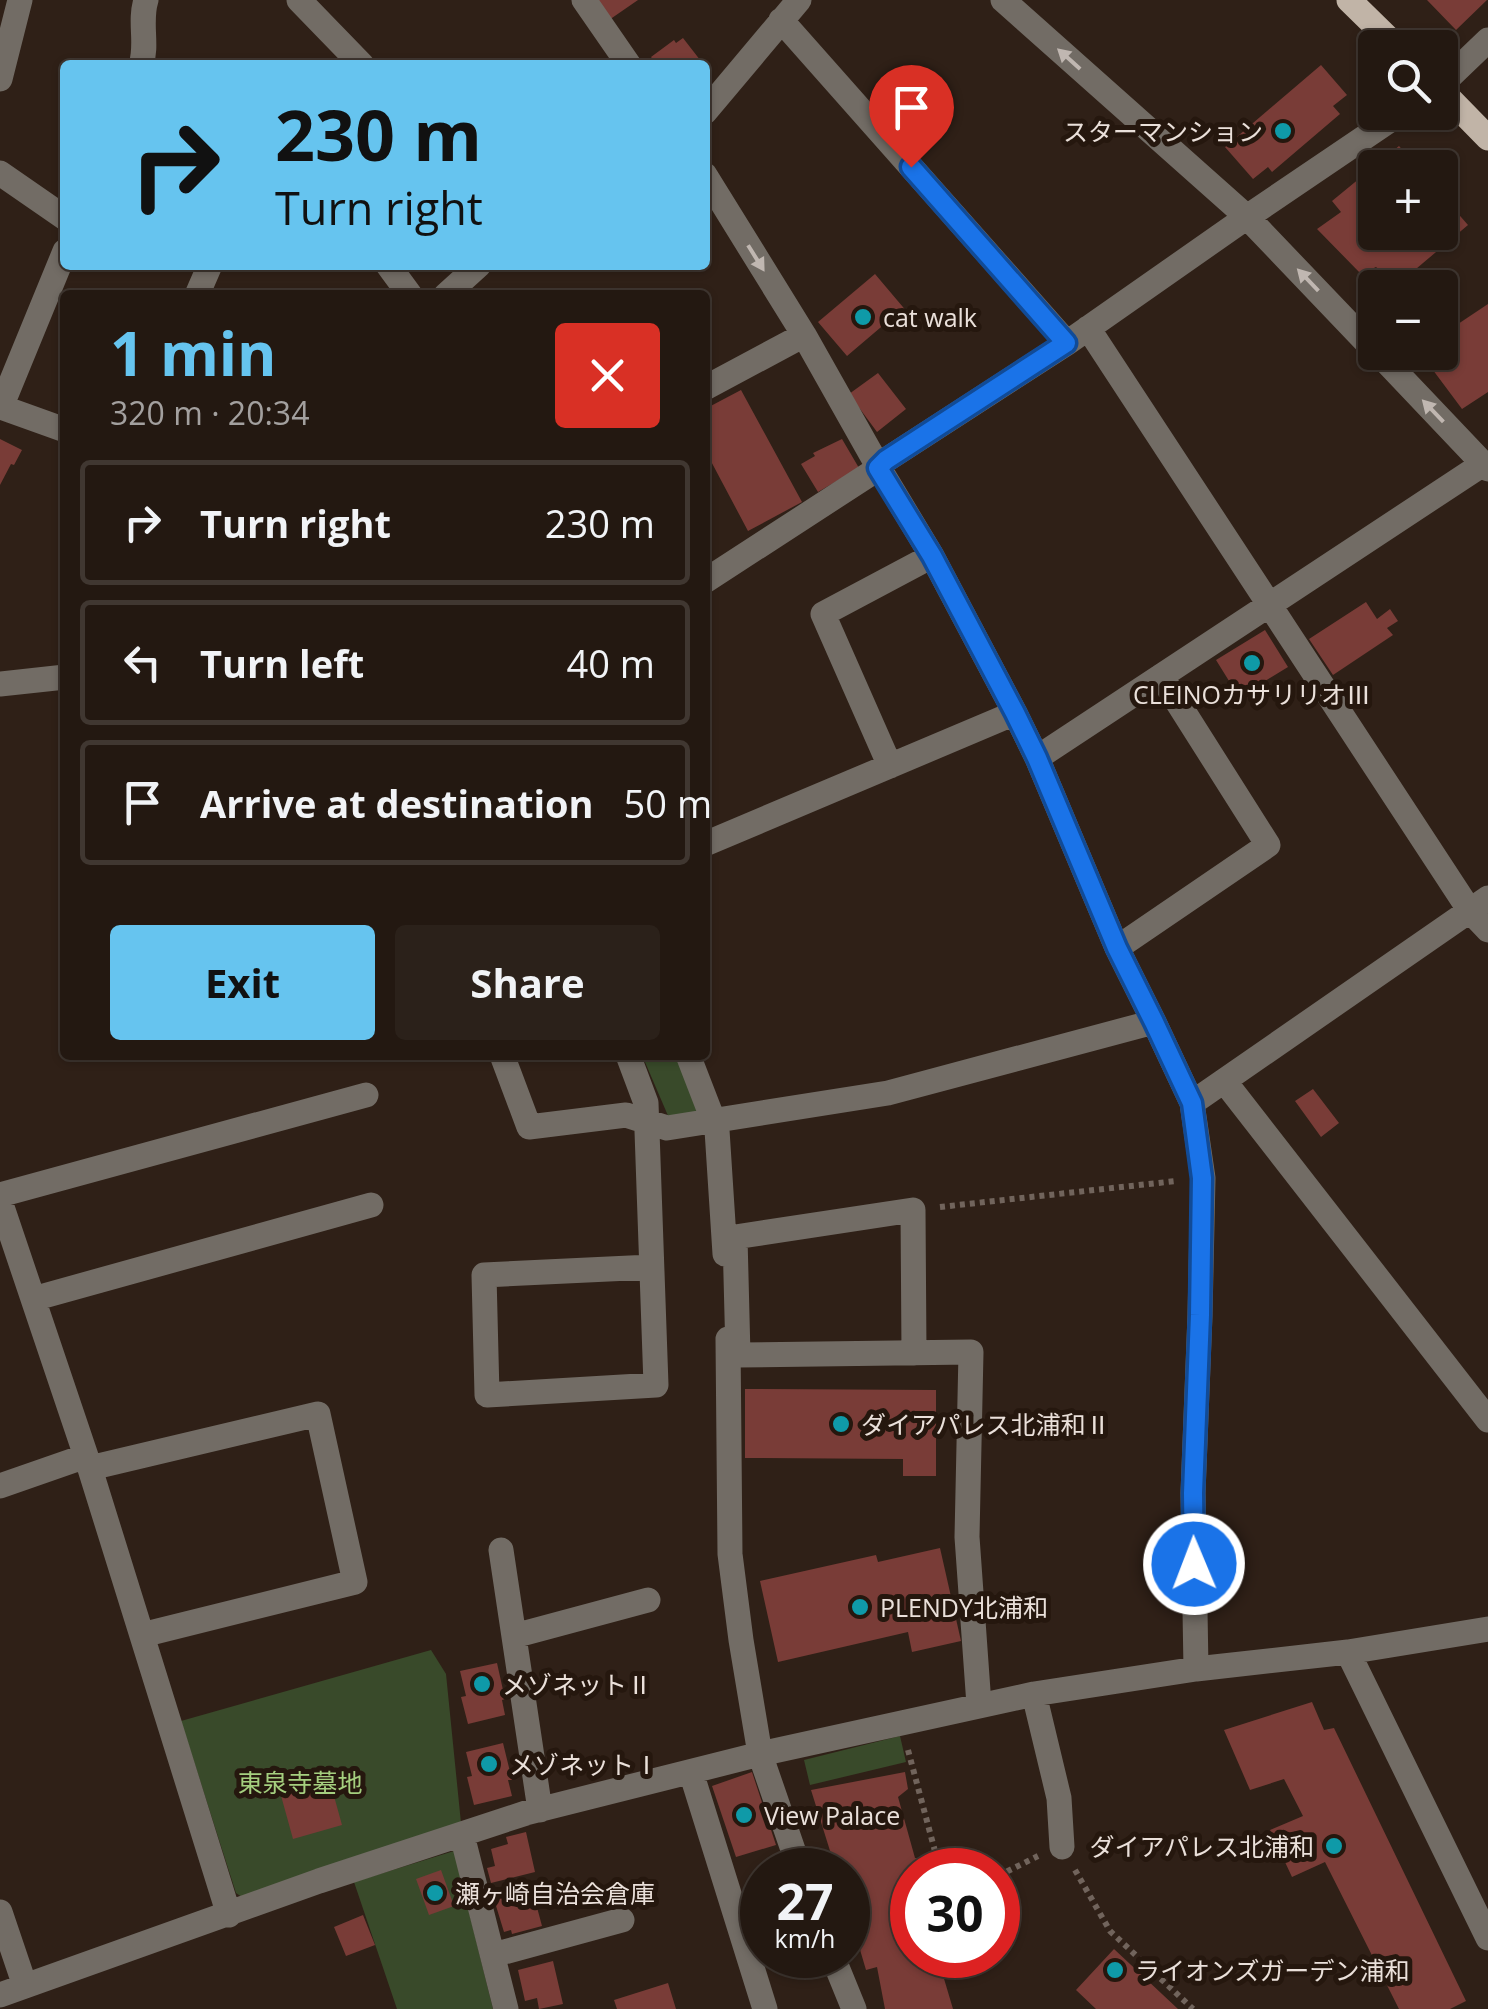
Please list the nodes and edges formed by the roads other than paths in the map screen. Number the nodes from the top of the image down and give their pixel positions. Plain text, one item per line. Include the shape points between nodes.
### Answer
1 (20, 0) edge
2 (146, 0) edge
3 (299, 0) edge
4 (584, 0) edge
5 (799, 0) edge
6 (1003, 0) edge
7 (1350, 0) edge
8 (781, 20) junction
9 (1380, 30) edge
10 (1488, 40) edge
11 (143, 60) edge
12 (357, 60) edge
13 (626, 60) edge
14 (1458, 70) edge
15 (0, 79) edge
16 (710, 106) edge
17 (1458, 107) edge
18 (1375, 130) edge
19 (1488, 138) edge
20 (0, 173) edge
21 (710, 182) edge
22 (60, 215) edge
23 (1247, 217) junction
24 (60, 263) edge
25 (474, 270) edge
26 (452, 290) edge
27 (1358, 333) edge
28 (804, 335) junction
29 (1077, 335) junction
30 (1393, 370) edge
31 (710, 385) edge
32 (3, 398) edge
33 (60, 418) edge
34 (60, 427) edge
35 (1486, 466) edge
36 (878, 468) junction
37 (932, 556) junction
38 (710, 579) edge
39 (1270, 604) junction
40 (1161, 676) junction
41 (60, 678) edge
42 (0, 684) edge
43 (1015, 713) junction
44 (1037, 758) junction
45 (890, 766) junction
46 (710, 842) edge
47 (1482, 913) edge
48 (1117, 948) junction
49 (1154, 1022) junction
50 (504, 1060) edge
51 (630, 1060) edge
52 (690, 1060) edge
53 (1225, 1082) junction
54 (366, 1095) dead end
55 (1192, 1103) junction
56 (714, 1121) junction
57 (647, 1123) junction
58 (0, 1198) edge
59 (372, 1205) dead end
60 (650, 1267) junction
61 (33, 1299) junction
62 (914, 1352) junction
63 (1488, 1420) edge
64 (88, 1462) junction
65 (0, 1486) edge
66 (501, 1550) dead end
67 (648, 1600) dead end
68 (1488, 1630) edge
69 (142, 1636) junction
70 (514, 1636) junction
71 (1348, 1652) junction
72 (1196, 1669) junction
73 (1034, 1694) junction
74 (979, 1705) junction
75 (760, 1754) junction
76 (692, 1772) junction
77 (540, 1810) junction
78 (462, 1835) junction
79 (1062, 1847) road end
80 (792, 1848) edge
81 (0, 1912) edge
82 (229, 1914) junction
83 (622, 1920) dead end
84 (1488, 1938) edge
85 (492, 1955) junction
86 (841, 1978) edge
87 (25, 1986) junction
88 (0, 1995) edge
89 (506, 2009) edge
90 (765, 2009) edge
91 (854, 2009) edge

1 - 15 street
2 - 11 street
3 - 12 street
4 - 13 street
5 - 8 street
23 -> 6 street
7 - 9 main road
8 - 16 street
8 - 29 street
10 - 14 street
17 - 19 main road
18 - 23 street
20 - 22 street
21 -> 28 street
27 -> 23 street
23 - 29 street
24 - 32 street
25 - 26 street
28 - 31 street
28 - 36 street
29 - 36 street
29 - 39 street
35 -> 30 street
32 - 33 street
32 - 34 street
35 - 39 street
36 - 37 street
36 - 38 street
37 - 43 street
37 - 45 street via 823,614
39 - 40 street
39 - 47 street
40 - 44 street
40 - 48 street via 1268,845
41 - 42 street
43 - 44 street
43 - 45 street
44 - 48 street
45 - 46 street
47 - 53 street
48 - 49 street
49 - 55 street
49 - 56 street via 888,1092
50 - 57 street via 529,1127 626,1115
51 - 57 street
52 - 56 street
53 - 55 street
53 - 63 street
54 - 58 street
55 - 72 street via 1202,1178 1193,1493
56 - 57 street via 668,1128
56 - 75 street via 728,1330 730,1554
57 - 60 street
58 - 61 street
59 - 61 street
60 - 60 street via 656,1385 487,1395 484,1274
61 - 64 street
62 - 62 street via 912,1210 734,1237 738,1355
62 - 74 street via 971,1352 967,1536
64 - 65 street
64 - 69 street
64 - 69 street via 318,1414 354,1582
66 - 70 street
67 - 70 street
68 - 71 street
69 - 82 street
70 - 77 street
71 - 72 street
71 - 84 street
72 - 73 street
73 - 74 street
73 - 79 street via 1059,1798
74 - 75 street
75 - 76 street
75 - 80 street
76 - 77 street
76 - 90 street
77 - 78 street
78 - 82 street
78 - 85 street
81 - 87 street
82 - 87 street
83 - 85 street
85 - 89 street
86 - 91 street
87 - 88 street

